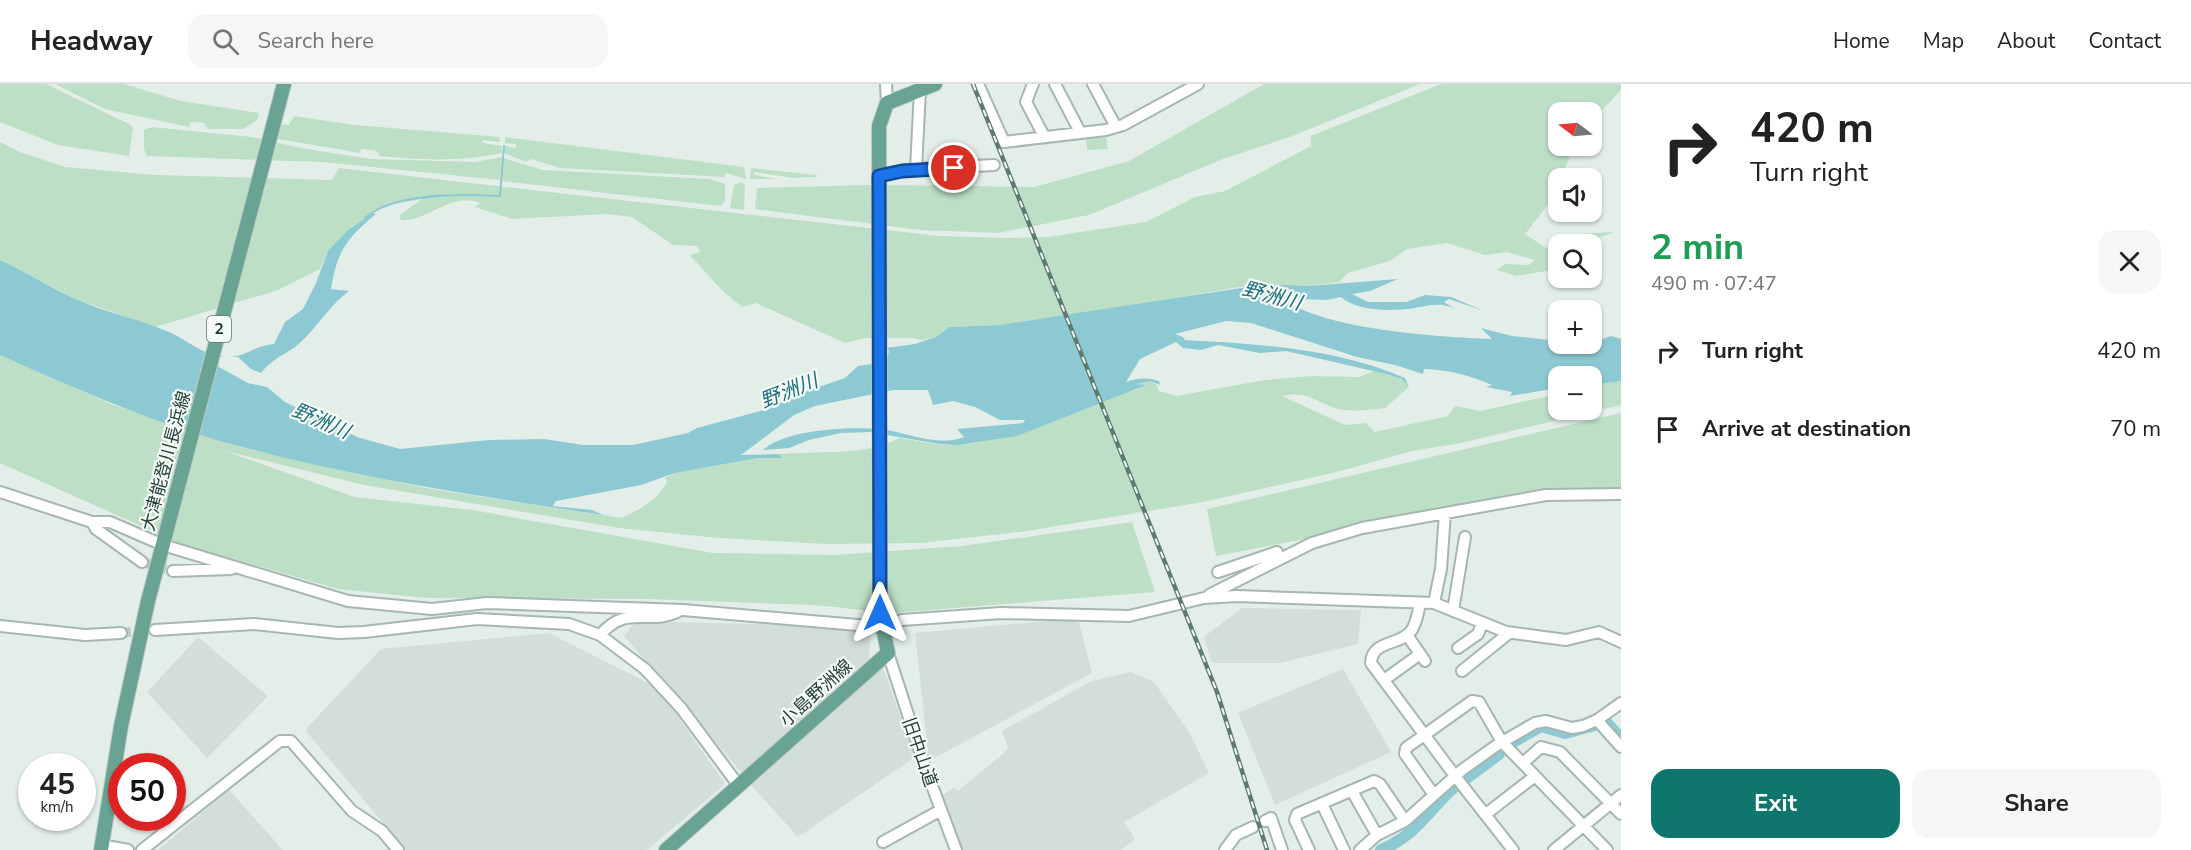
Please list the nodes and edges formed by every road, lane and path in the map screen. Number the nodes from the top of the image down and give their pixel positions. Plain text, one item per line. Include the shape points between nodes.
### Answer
1 (284, 84) edge
2 (886, 84) edge
3 (934, 84) edge
4 (978, 84) edge
5 (1033, 84) edge
6 (1055, 84) edge
7 (1093, 84) edge
8 (1193, 85) edge
9 (920, 90) junction
10 (887, 103) junction
11 (1116, 127) junction
12 (1080, 132) junction
13 (1044, 136) junction
14 (994, 165) dead end
15 (916, 169) junction
16 (880, 179) junction
17 (0, 492) edge
18 (1621, 494) edge
19 (1445, 513) junction
20 (92, 522) junction
21 (1465, 537) dead end
22 (163, 541) junction
23 (1299, 543) dead end
24 (142, 561) tunnel mouth
25 (240, 569) junction
26 (172, 571) tunnel mouth
27 (1218, 572) dead end
28 (1204, 598) junction
29 (1420, 603) junction
30 (1434, 603) junction
31 (683, 610) junction
32 (794, 610) dead end
33 (1453, 611) junction
34 (812, 620) junction
35 (881, 620) junction
36 (1482, 623) junction
37 (0, 626) edge
38 (155, 630) tunnel mouth
39 (122, 633) tunnel mouth
40 (1509, 633) junction
41 (1407, 634) junction
42 (600, 635) junction
43 (1621, 642) edge
44 (1458, 648) dead end
45 (888, 653) junction
46 (1462, 671) dead end
47 (1384, 680) junction
48 (1621, 703) edge
49 (1597, 720) junction
50 (1424, 735) junction
51 (1502, 742) junction
52 (1621, 747) edge
53 (1523, 763) junction
54 (1455, 776) junction
55 (1535, 776) junction
56 (739, 786) junction
57 (1352, 791) junction
58 (1434, 795) junction
59 (1621, 795) edge
60 (1610, 803) junction
61 (1322, 804) junction
62 (941, 810) junction
63 (1486, 814) junction
64 (1621, 814) edge
65 (1265, 821) dead end
66 (1405, 821) junction
67 (1584, 825) junction
68 (1252, 827) dead end
69 (1377, 835) junction
70 (883, 842) dead end
71 (101, 848) edge
72 (128, 850) edge
73 (142, 850) edge
74 (398, 850) edge
75 (666, 850) edge
76 (956, 850) edge
77 (1225, 850) edge
78 (1282, 850) edge
79 (1309, 850) edge
80 (1344, 850) edge
81 (1360, 850) edge
82 (1513, 850) edge
83 (1554, 850) edge
84 (1607, 850) edge

1 - 22 main road, 大津能登川長浜線 / 2
2 - 10 street
3 - 9 main road
4 - 13 street via 1004,142
5 - 13 street via 1026,102
6 - 12 street
7 - 11 street
8 - 11 street
9 - 10 main road
9 - 15 street
10 - 16 main road via 879,126
11 - 12 street
12 - 13 street
14 - 15 street
15 - 16 street
16 - 35 main road
17 - 20 street
18 - 19 street via 1546,495
19 - 28 street via 1362,528 1312,543
19 - 30 street
20 - 22 street via 110,522
20 - 24 street via 96,529
21 - 33 street
22 - 25 street
22 - 71 main road, 大津能登川長浜線 / 2 via 133,665
23 - 27 street
25 - 26 street
25 - 31 street via 348,601 432,609 487,603
28 - 29 street
28 - 35 street via 1129,616 1000,613
29 - 30 street
29 - 41 street via 1417,621
30 - 33 street
31 - 34 street
31 - 42 street via 668,617 628,616 612,622
32 - 34 street
33 - 36 street
34 - 35 street
35 - 45 main road
36 - 40 street
36 - 44 street via 1478,634
37 - 39 street via 86,635
38 - 42 street via 254,624 338,633 477,619 569,624
40 - 43 street via 1566,640 1599,632
40 - 46 street
41 - 47 street via 1371,654 1371,663
41 - 47 street via 1423,657
42 - 56 street via 662,685
45 - 56 main road, 小島野洲線
45 - 62 street, 旧中山道
47 - 50 street
48 - 49 street
49 - 51 street via 1572,728 1546,721 1535,723
49 - 52 street
50 - 51 street via 1472,701 1479,702
50 - 54 street
50 - 58 street via 1406,748 1405,754
51 - 53 street
51 - 54 street
53 - 55 street
53 - 60 street via 1541,747 1560,752
54 - 58 street
54 - 63 street
55 - 63 street
55 - 67 street
56 - 75 main road, 小島野洲線
57 - 61 street
57 - 66 street via 1374,781 1380,784
57 - 69 street
58 - 66 street
59 - 60 street
60 - 64 street
60 - 67 street
61 - 79 street via 1297,814 1295,820
61 - 80 street
62 - 70 street
62 - 76 street, 旧中山道
63 - 82 street
65 - 78 street via 1271,818
66 - 69 street
67 - 83 street
67 - 84 street
68 - 77 street via 1236,835
69 - 81 street
71 - 72 street
73 - 74 street via 279,741 291,741 352,811 382,831

